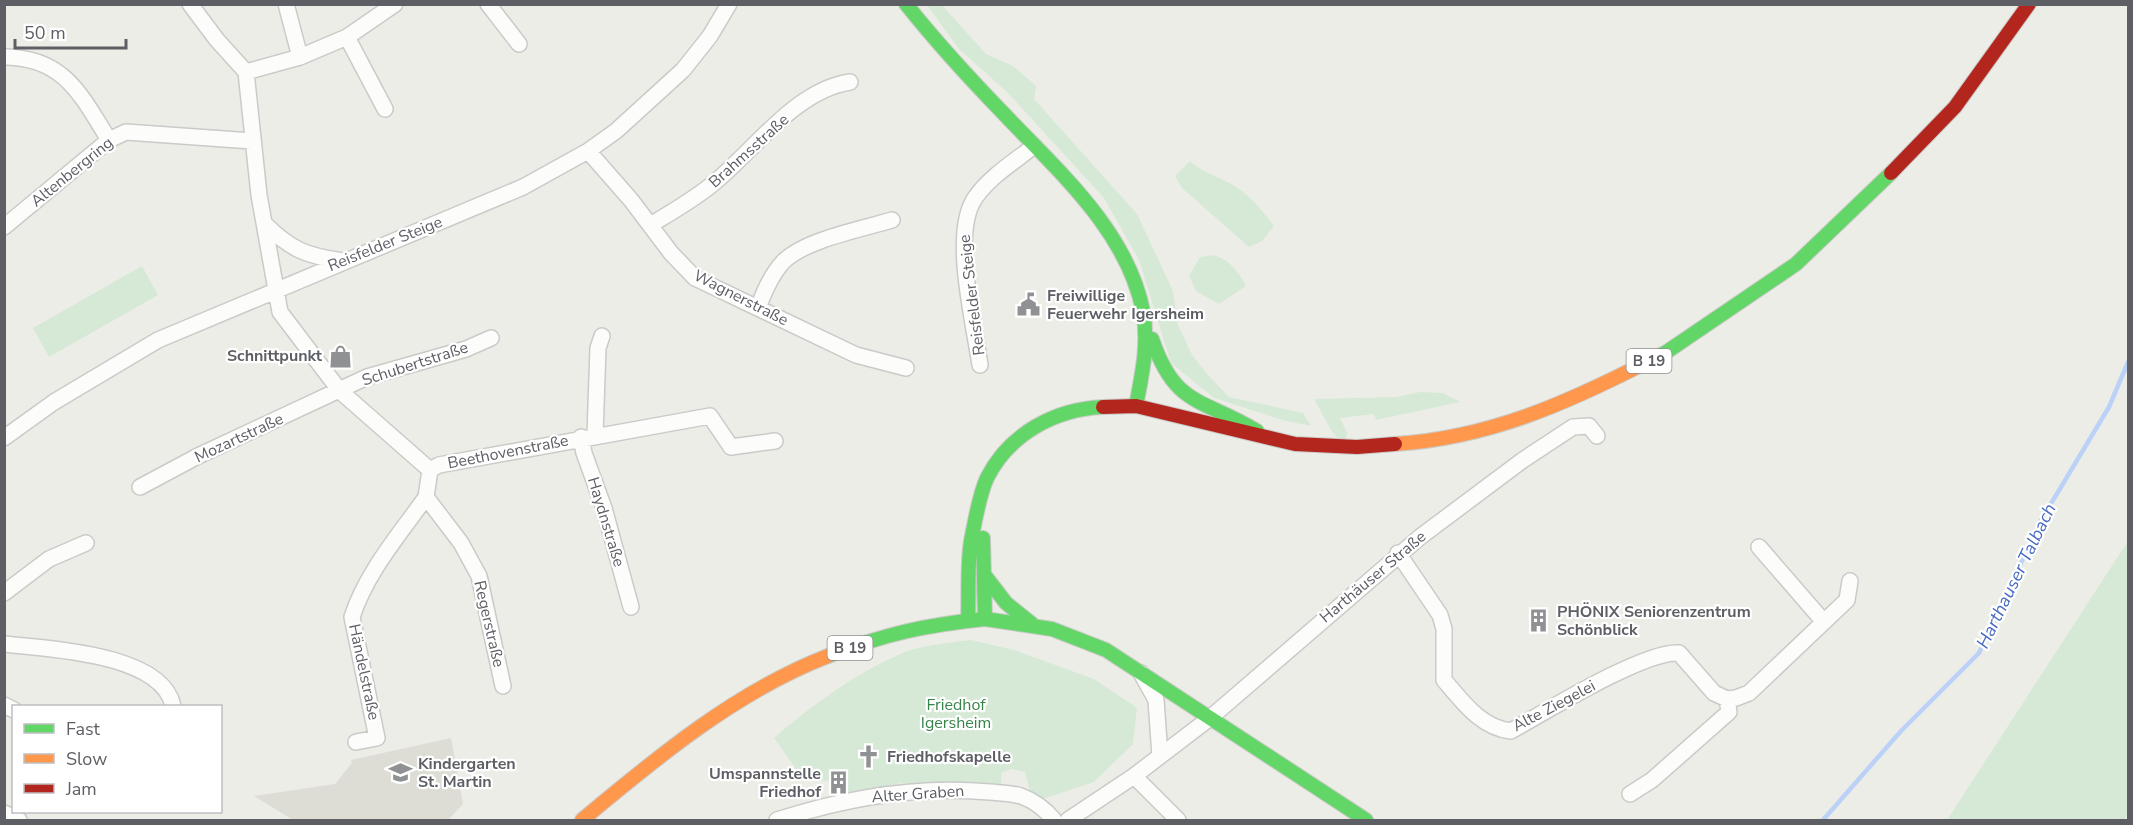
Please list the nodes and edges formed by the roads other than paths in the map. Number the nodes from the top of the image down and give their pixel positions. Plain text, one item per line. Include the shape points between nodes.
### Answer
1 (190, 4) edge
2 (286, 4) edge
3 (395, 4) edge
4 (488, 4) edge
5 (729, 4) edge
6 (906, 4) edge
7 (2029, 4) edge
8 (347, 37) junction
9 (519, 44) dead end
10 (4, 57) edge
11 (300, 57) junction
12 (246, 72) junction
13 (850, 82) dead end
14 (385, 109) dead end
15 (109, 140) junction
16 (252, 141) junction
17 (1034, 146) junction
18 (588, 151) junction
19 (892, 220) dead end
20 (265, 224) junction
21 (650, 225) junction
22 (4, 227) edge
23 (343, 261) junction
24 (276, 289) junction
25 (1141, 305) junction
26 (758, 308) junction
27 (602, 336) dead end
28 (491, 338) dead end
29 (980, 365) dead end
30 (906, 368) dead end
31 (340, 391) junction
32 (1136, 406) junction
33 (588, 436) junction
34 (1597, 436) dead end
35 (1267, 437) junction
36 (4, 438) edge
37 (775, 441) dead end
38 (430, 470) junction
39 (140, 486) dead end
40 (426, 497) junction
41 (979, 506) junction
42 (86, 543) dead end
43 (1759, 547) dead end
44 (1398, 554) junction
45 (986, 577) junction
46 (1850, 581) dead end
47 (4, 593) edge
48 (631, 607) dead end
49 (968, 619) junction
50 (985, 619) junction
51 (1824, 622) junction
52 (1032, 624) junction
53 (4, 644) edge
54 (1137, 666) junction
55 (503, 686) dead end
56 (1726, 699) junction
57 (172, 705) edge
58 (1210, 718) junction
59 (356, 742) dead end
60 (1160, 756) junction
61 (1134, 776) junction
62 (1630, 794) dead end
63 (4, 813) edge
64 (19, 820) edge
65 (582, 820) edge
66 (777, 820) edge
67 (1054, 820) edge
68 (1068, 820) edge
69 (1178, 820) edge
70 (1366, 820) edge

1 - 12 street
2 - 11 street
3 - 8 street
4 - 9 street
5 - 18 street, Reisfelder Steige via 683,70
6 - 17 main road
7 - 35 main road, B 19 via 1955,107 1884,181 1796,264 1665,353 1570,401 1484,430 1414,443 1357,447 1295,444
8 - 11 street
8 - 14 street
10 - 15 street via 28,58 51,66 88,106
11 - 12 street
12 - 16 street
13 - 21 street, Brahmsstraße via 830,85 812,96 717,181
15 - 16 street, Altenbergring via 126,132
15 - 22 street, Altenbergring
16 - 20 street
17 - 25 main road via 1086,199 1121,248
17 - 29 street, Reisfelder Steige via 975,198 964,229
18 - 21 street, Wagnerstraße
18 - 23 street, Reisfelder Steige via 523,187
19 - 26 street via 789,256 773,276
20 - 23 street via 285,244 316,257
20 - 24 street
21 - 26 street, Wagnerstraße via 695,278
23 - 24 street, Reisfelder Steige
24 - 31 street, Beethovenstraße via 280,312
24 - 36 street, Reisfelder Steige via 158,340 54,402
25 - 32 main road via 1146,344
25 - 35 main road via 1149,315 1158,370 1175,389
26 - 30 street, Wagnerstraße via 856,355
27 - 33 street, Haydnstraße
28 - 31 street, Schubertstraße via 367,377
31 - 38 street, Beethovenstraße
31 - 39 street, Mozartstraße
32 - 35 main road, B 19 via 1151,404
32 - 41 main road, B 19 via 1082,408 1052,417 1023,434 987,479
33 - 37 street, Beethovenstraße via 710,416 731,447
33 - 38 street, Beethovenstraße
33 - 48 street, Haydnstraße via 584,453 604,508
34 - 44 street, Harthäuser Straße via 1589,426 1573,427
38 - 40 street
40 - 55 street, Regerstraße via 461,543 479,576
40 - 59 street, Händelstraße via 373,573 352,617 377,738
41 - 45 main road, B 19
41 - 49 main road, B 19 via 971,542
42 - 47 street via 49,559
43 - 51 street
44 - 56 street, Alte Ziegelei via 1440,615 1444,629 1444,680 1479,718 1496,730 1510,731 1607,678 1668,652 1679,653 1714,693
44 - 58 street, Harthäuser Straße
45 - 50 main road, B 19
45 - 52 main road via 1006,603
46 - 51 street via 1847,600
49 - 50 main road, B 19
49 - 65 main road, B 19 via 930,624 819,660 697,730
50 - 52 main road
51 - 56 street via 1749,693
52 - 54 main road via 1085,639
53 - 57 street via 123,661 156,681
54 - 58 main road
54 - 60 street via 1156,700
56 - 62 street via 1729,712 1652,780
58 - 60 street, Harthäuser Straße
58 - 70 main road
60 - 61 street, Harthäuser Straße
61 - 68 street, Harthäuser Straße
61 - 69 street
63 - 64 street
66 - 67 street, Alter Graben via 862,798 962,790 1020,795 1044,808

